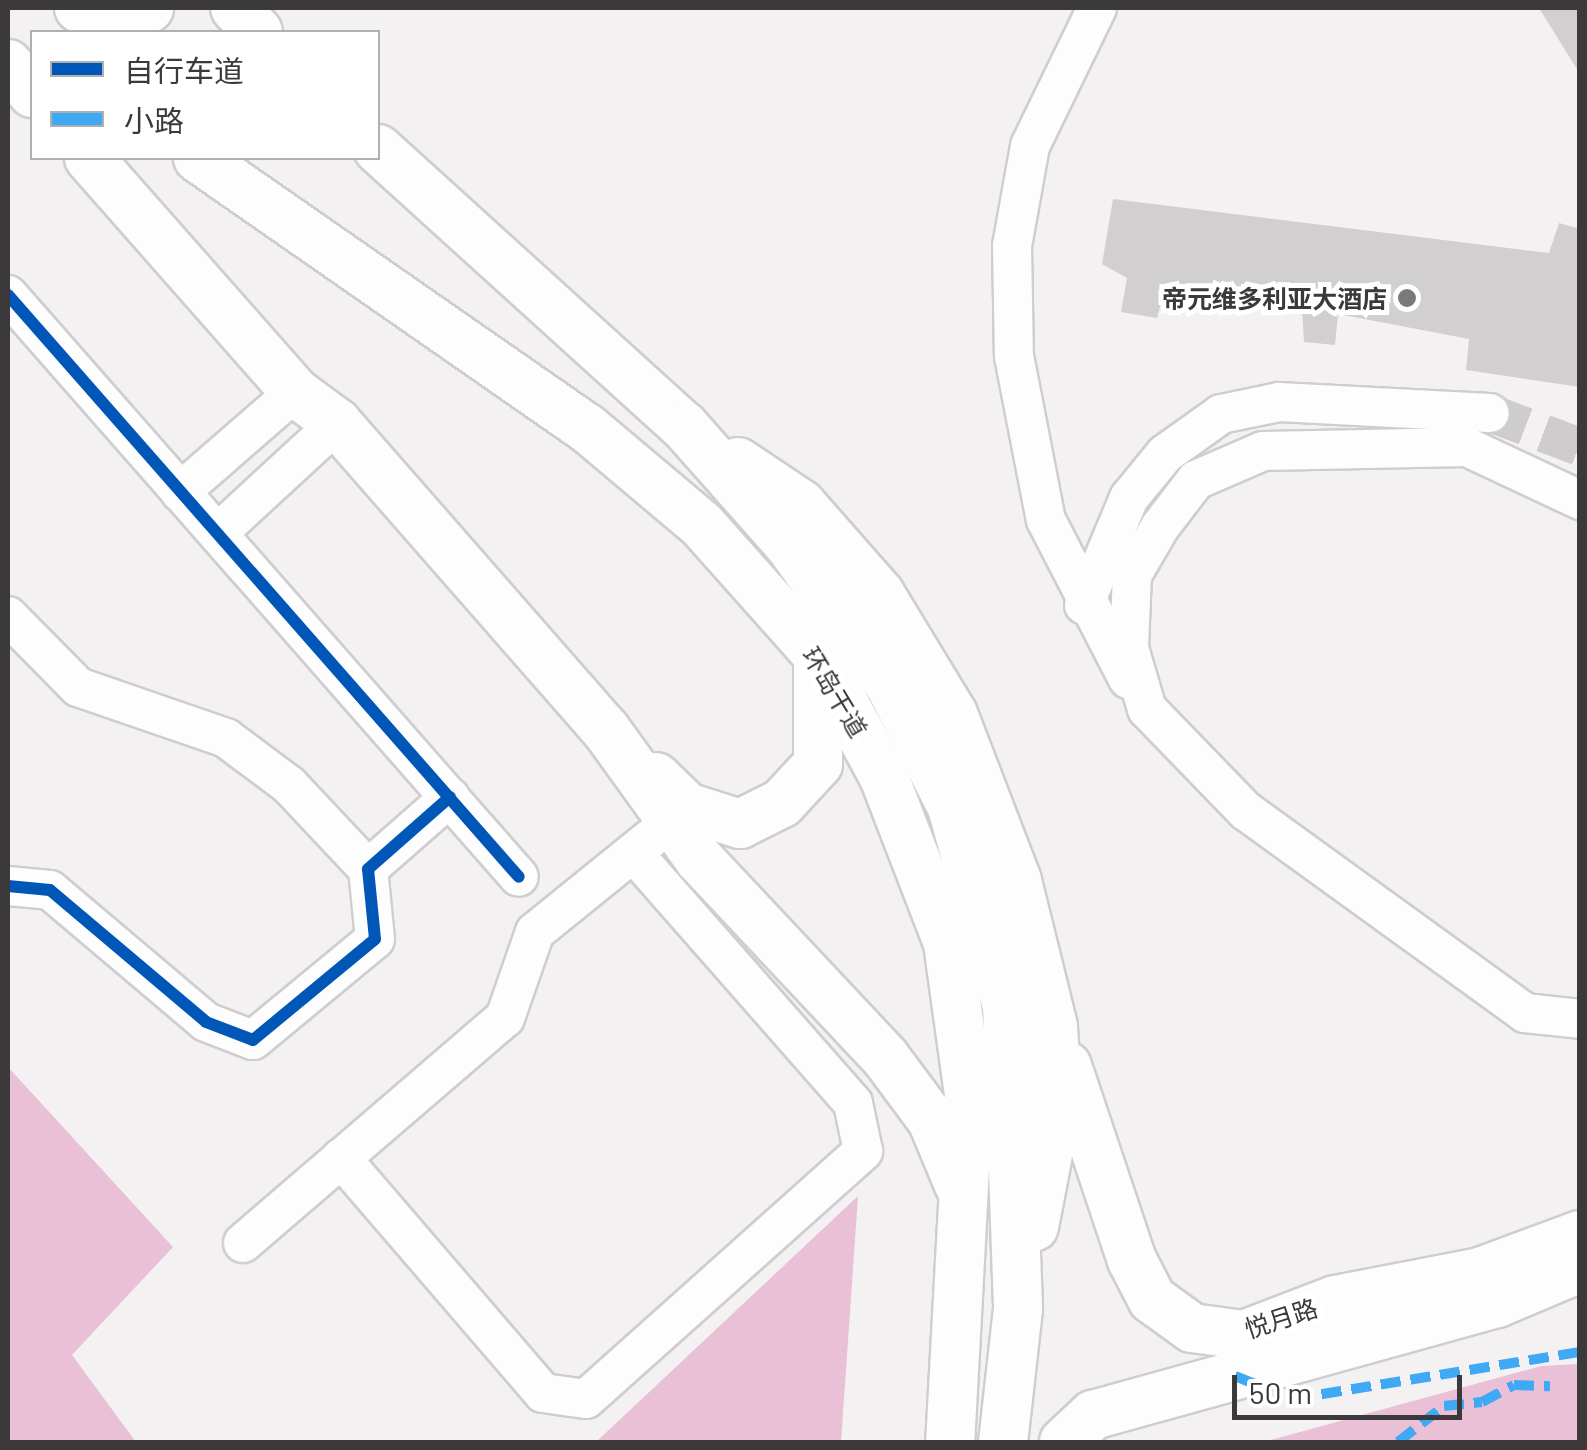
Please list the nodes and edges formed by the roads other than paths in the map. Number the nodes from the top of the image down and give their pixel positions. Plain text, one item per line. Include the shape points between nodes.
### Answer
1 (68, 8) edge
2 (80, 8) edge
3 (148, 8) edge
4 (235, 8) edge
5 (1098, 8) edge
6 (85, 30) edge
7 (256, 30) edge
8 (8, 64) edge
9 (30, 90) edge
10 (380, 151) edge
11 (92, 160) edge
12 (201, 160) edge
13 (8, 295) edge
14 (295, 392) junction
15 (1490, 413) tunnel mouth
16 (337, 423) junction
17 (684, 426) junction
18 (180, 492) junction
19 (1580, 500) edge
20 (220, 531) junction
21 (1084, 605) junction
22 (8, 616) edge
23 (818, 655) junction
24 (1147, 709) junction
25 (606, 730) junction
26 (450, 797) junction
27 (671, 820) junction
28 (634, 854) junction
29 (368, 870) junction
30 (519, 876) dead end
31 (8, 886) edge
32 (1580, 1019) edge
33 (1053, 1027) junction
34 (342, 1158) junction
35 (962, 1193) junction
36 (1580, 1235) edge
37 (243, 1243) dead end
38 (1580, 1268) edge
39 (1018, 1309) junction
40 (950, 1442) edge
41 (1003, 1442) edge
42 (1064, 1442) edge

1 - 6 main road
2 - 3 main road via 121,24
4 - 7 main road
5 - 21 street via 1030,146 1012,246 1024,437 1046,520
8 - 9 main road
10 - 17 main road, 环岛干道
11 - 14 main road
12 - 23 main road, 环岛干道 via 587,428 702,525
13 - 18 street
14 - 16 main road
14 - 18 street
15 - 21 street via 1279,402 1222,414 1165,454 1129,498
16 - 20 street
16 - 25 main road
17 - 33 main road via 801,504 880,594 954,714 1017,881
17 - 39 main road, 环岛干道 via 790,546 890,686 952,807 1007,1006
18 - 20 street
19 - 24 street via 1467,447 1263,451 1196,480 1132,575 1129,648
20 - 26 street
21 - 24 street
22 - 29 street via 78,688 226,738 289,785
23 - 25 main road via 818,764 782,803 740,824 687,806
23 - 35 main road, 环岛干道 via 884,776 948,943 969,1094
24 - 32 street via 1246,812 1458,972 1525,1014
25 - 27 main road
26 - 29 street
26 - 30 street
27 - 28 street
27 - 35 main road via 886,1056 932,1120
28 - 34 street via 535,932 505,1018
28 - 34 street via 853,1103 863,1151 586,1399 542,1393
29 - 31 street via 375,939 253,1040 206,1022 50,890
33 - 36 main road, 悦月路 via 1132,1260 1152,1299 1192,1328 1244,1334 1335,1300 1480,1272
33 - 39 main road via 1058,1102
34 - 37 street
35 - 40 main road, 环岛干道
38 - 42 main road, 悦月路 via 1497,1303 1094,1415
39 - 41 main road, 环岛干道

